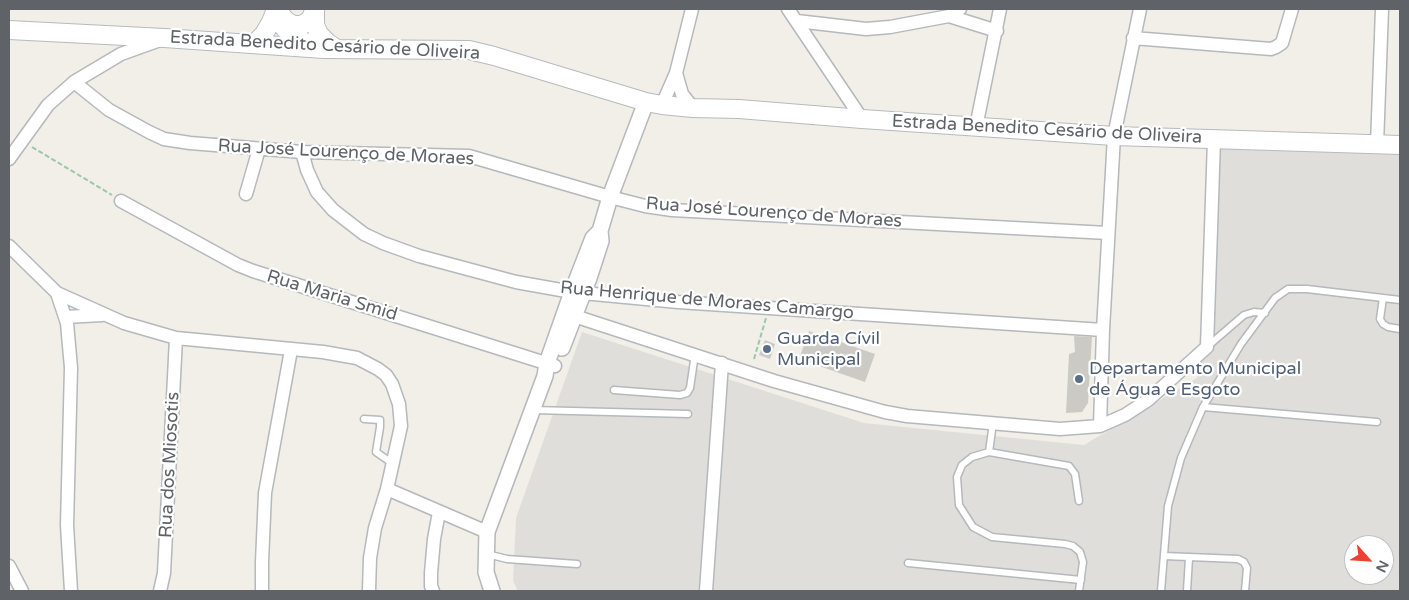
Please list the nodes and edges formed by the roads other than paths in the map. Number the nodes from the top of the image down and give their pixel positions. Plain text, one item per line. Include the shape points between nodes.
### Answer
1 (692, 9) edge
2 (788, 9) edge
3 (1000, 9) edge
4 (1140, 9) edge
5 (1292, 9) edge
6 (1382, 9) edge
7 (278, 10) edge
8 (954, 12) edge
9 (313, 13) edge
10 (797, 21) junction
11 (9, 30) edge
12 (997, 30) junction
13 (164, 38) junction
14 (1133, 38) junction
15 (287, 42) junction
16 (254, 44) junction
17 (337, 49) junction
18 (676, 73) junction
19 (74, 82) junction
20 (654, 103) junction
21 (693, 108) junction
22 (862, 119) junction
23 (976, 127) junction
24 (1114, 136) junction
25 (1214, 140) junction
26 (1377, 145) junction
27 (1400, 145) edge
28 (260, 149) junction
29 (302, 152) junction
30 (9, 159) edge
31 (246, 194) dead end
32 (610, 197) junction
33 (121, 200) road end
34 (1108, 233) junction
35 (10, 248) edge
36 (57, 293) junction
37 (578, 293) junction
38 (1383, 298) junction
39 (1400, 300) edge
40 (1265, 312) junction
41 (104, 315) junction
42 (570, 315) junction
43 (65, 317) junction
44 (1400, 329) edge
45 (1103, 330) junction
46 (176, 338) junction
47 (1207, 347) junction
48 (292, 350) junction
49 (695, 354) junction
50 (722, 364) junction
51 (549, 368) junction
52 (614, 390) dead end
53 (1203, 406) junction
54 (532, 410) junction
55 (688, 414) dead end
56 (364, 419) dead end
57 (1377, 422) dead end
58 (991, 423) junction
59 (1100, 426) junction
60 (989, 452) junction
61 (392, 464) junction
62 (386, 490) junction
63 (1079, 501) dead end
64 (439, 512) junction
65 (487, 532) junction
66 (486, 554) junction
67 (1164, 556) junction
68 (1189, 558) junction
69 (908, 563) dead end
70 (578, 564) dead end
71 (9, 566) edge
72 (1080, 580) junction
73 (22, 591) edge
74 (71, 591) edge
75 (160, 591) edge
76 (262, 591) edge
77 (369, 591) edge
78 (433, 591) edge
79 (492, 591) edge
80 (706, 591) edge
81 (1079, 591) edge
82 (1161, 591) edge
83 (1187, 591) edge
84 (1245, 591) edge

1 - 18 street
2 - 10 street
3 - 12 street
4 - 14 street
5 - 14 street via 1282,43 1271,49
6 - 26 street
7 - 9 main road via 293,25 302,25
7 - 15 main road via 281,24 288,32
7 - 16 main road
8 - 10 street via 890,27 866,29
8 - 12 street
9 - 15 main road via 306,27
9 - 17 main road via 319,34
10 - 22 street
11 - 13 main road, Estrada Benedito Cesário de Oliveira
12 - 23 street
13 - 16 main road, Estrada Benedito Cesário de Oliveira
13 - 19 street via 121,54
14 - 24 street
15 - 16 main road, Estrada Benedito Cesário de Oliveira
15 - 17 main road, Estrada Benedito Cesário de Oliveira
17 - 20 main road, Estrada Benedito Cesário de Oliveira via 469,50
18 - 20 street
18 - 21 street via 682,94
19 - 28 street, Rua José Lourenço de Moraes via 109,110 164,139
19 - 30 street via 48,105
20 - 21 main road, Estrada Benedito Cesário de Oliveira
20 - 32 street
21 - 22 main road, Estrada Benedito Cesário de Oliveira
22 - 23 main road, Estrada Benedito Cesário de Oliveira
23 - 24 main road, Estrada Benedito Cesário de Oliveira
24 - 25 main road, Estrada Benedito Cesário de Oliveira
24 - 34 street
25 - 26 main road, Estrada Benedito Cesário de Oliveira
25 - 47 street
26 - 27 main road, Estrada Benedito Cesário de Oliveira
28 - 29 street, Rua José Lourenço de Moraes
28 - 31 street
29 - 32 street, Rua José Lourenço de Moraes via 469,156
29 - 37 street, Rua Henrique de Moraes Camargo via 317,192 332,210 364,234 418,256 516,282
32 - 34 street, Rua José Lourenço de Moraes via 672,210
32 - 37 street via 600,231 593,238
33 - 51 street, Rua Maria Smid via 238,265
34 - 45 street
35 - 36 street
36 - 41 street
36 - 43 street
37 - 42 street
37 - 45 street, Rua Henrique de Moraes Camargo
38 - 39 lane
38 - 40 lane via 1288,289 1275,298
38 - 44 lane via 1380,319 1388,327
40 - 47 lane via 1244,315
40 - 53 lane
41 - 43 street
41 - 46 street
42 - 49 street
42 - 51 street
43 - 74 street via 71,368 67,525
45 - 59 street
46 - 48 street
46 - 75 street, Rua dos Miosotis via 164,573
47 - 59 street via 1148,400
48 - 61 street via 357,358 386,375 400,411 401,426
48 - 76 street via 265,493
49 - 50 street
49 - 52 lane via 687,393
50 - 58 street via 885,412
50 - 80 street
51 - 54 street
53 - 57 lane
53 - 67 lane via 1180,458 1168,506
54 - 55 lane
54 - 65 street
56 - 61 lane via 380,420 376,452
58 - 59 street via 1060,429
58 - 60 lane
60 - 63 lane via 1069,466 1075,474
60 - 72 lane via 972,457 962,465 957,477 959,505 973,527 992,537 1073,546 1080,552 1083,562
61 - 62 street
62 - 64 street
62 - 77 street via 375,528
64 - 65 street
64 - 78 street via 432,565
65 - 66 street
66 - 70 lane via 507,559
66 - 79 street via 486,572
67 - 68 lane
67 - 82 lane
68 - 83 lane
68 - 84 lane via 1238,559 1244,562 1247,568
69 - 72 lane
71 - 73 street
72 - 81 lane

